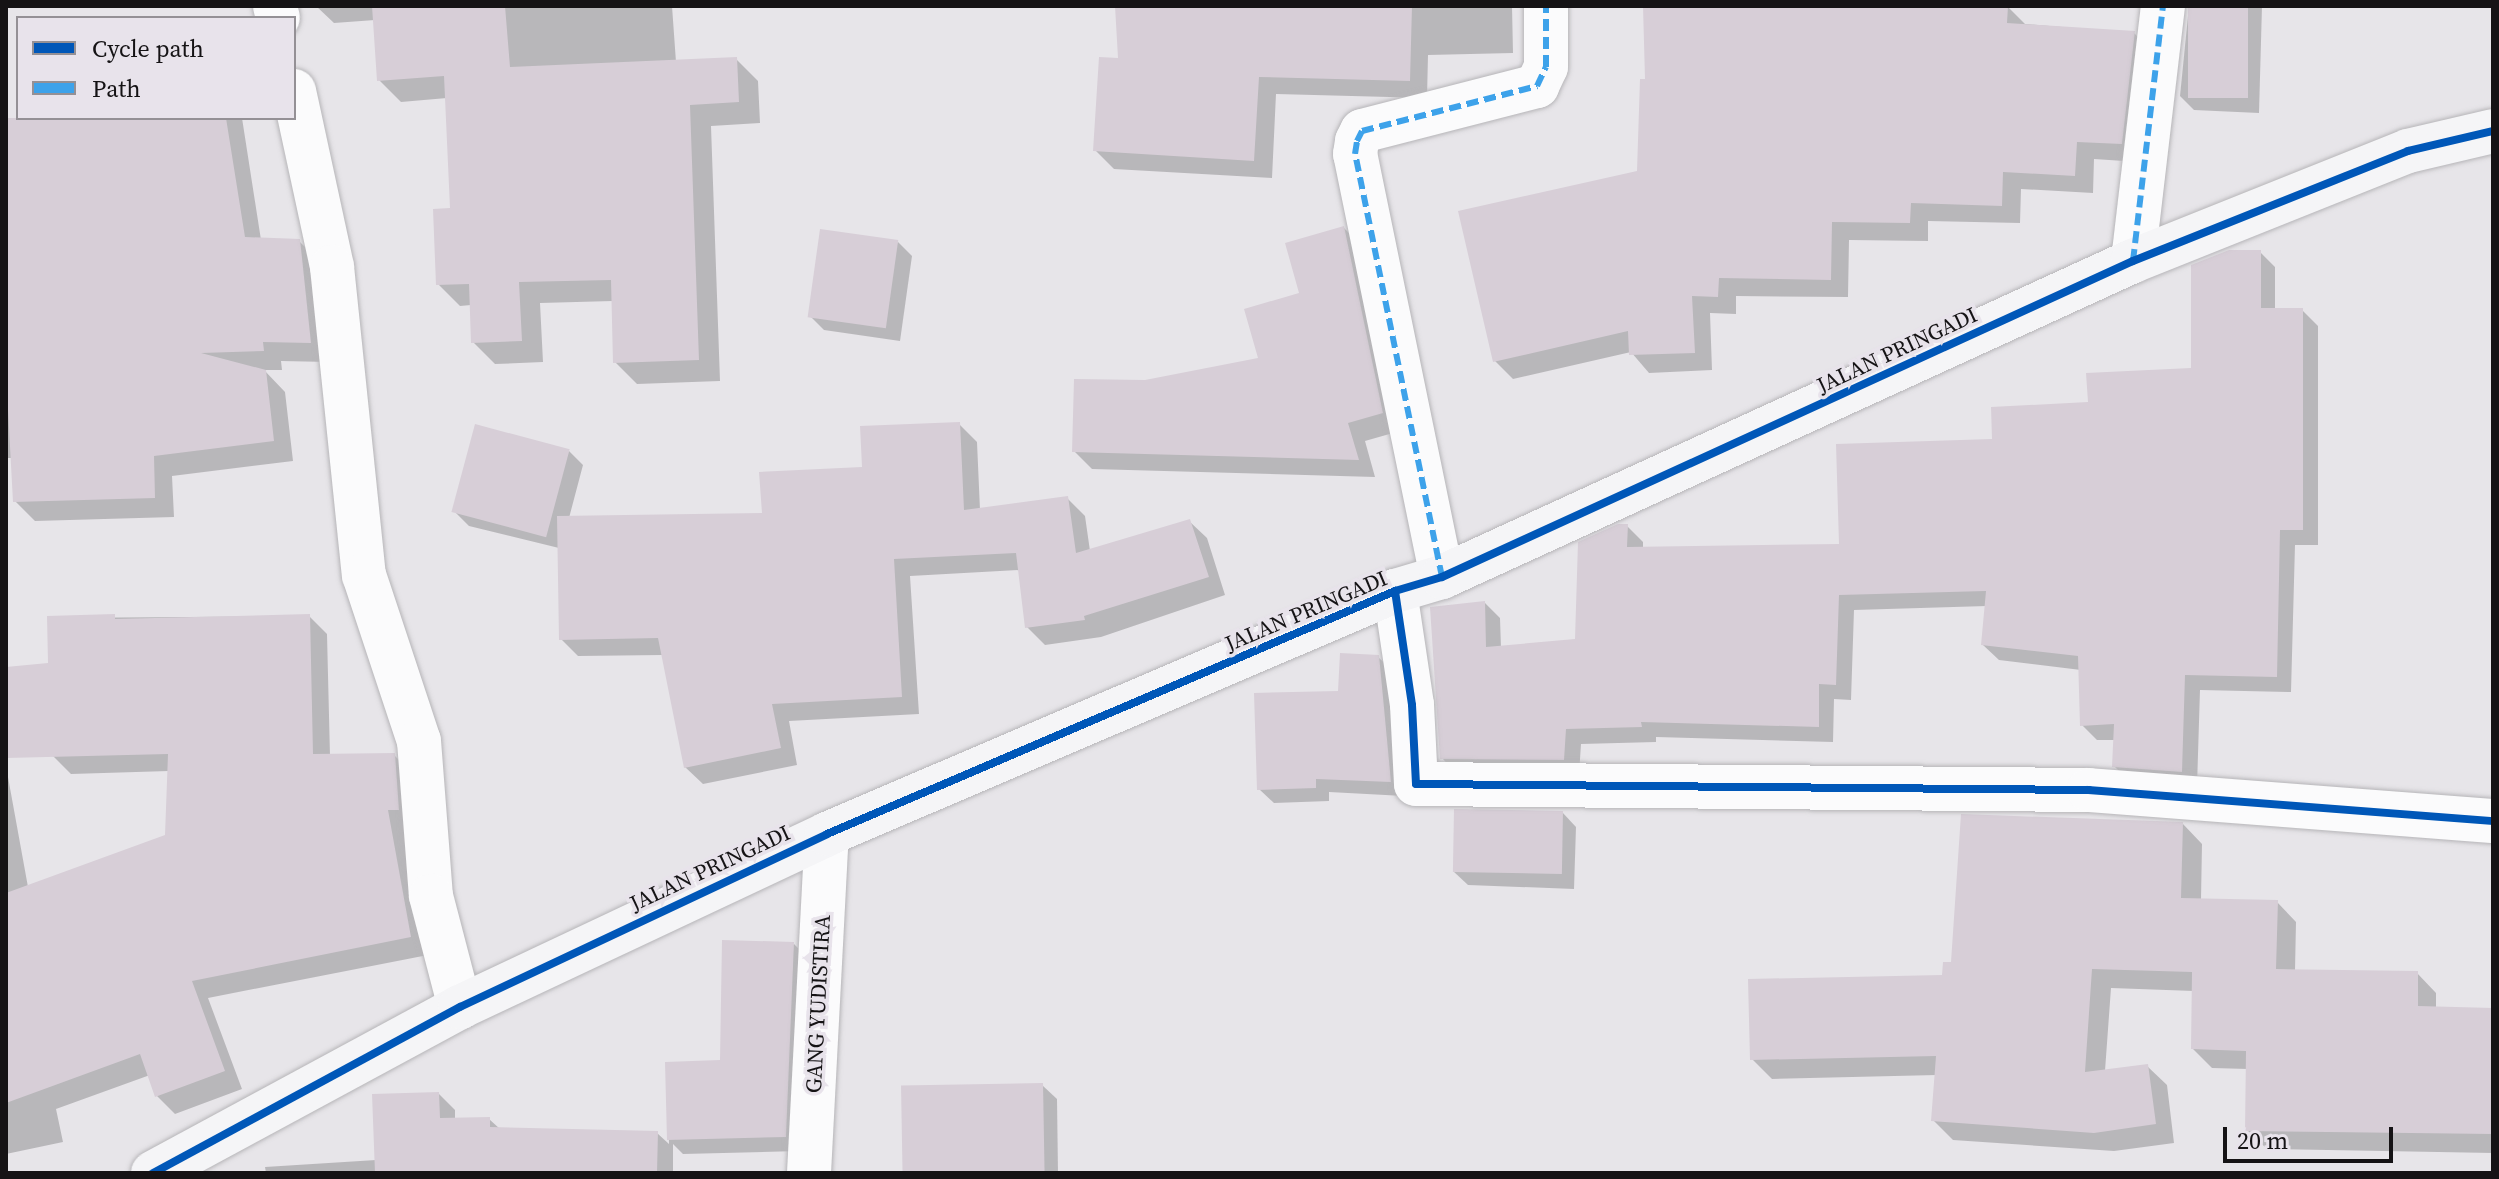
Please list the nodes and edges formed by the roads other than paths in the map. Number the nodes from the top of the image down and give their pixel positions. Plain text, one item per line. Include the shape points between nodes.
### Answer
1 (1546, 6) edge
2 (2163, 6) edge
3 (296, 100) edge
4 (2493, 131) edge
5 (2133, 261) junction
6 (1442, 577) junction
7 (1395, 591) junction
8 (2493, 821) edge
9 (827, 834) junction
10 (460, 1007) junction
11 (153, 1173) edge
12 (809, 1173) edge

1 - 6 street via 1546,67 1537,86 1362,131 1357,141 1355,154
2 - 5 street
3 - 10 street via 332,267 364,575 419,741 431,896
4 - 5 street, JALAN PRINGADI via 2408,151
5 - 6 street, JALAN PRINGADI
6 - 7 street, JALAN PRINGADI
7 - 8 street via 1412,705 1416,784 2089,790
7 - 9 street, JALAN PRINGADI
9 - 10 street, JALAN PRINGADI
9 - 12 street, GANG YUDISTIRA
10 - 11 street, JALAN PRINGADI

